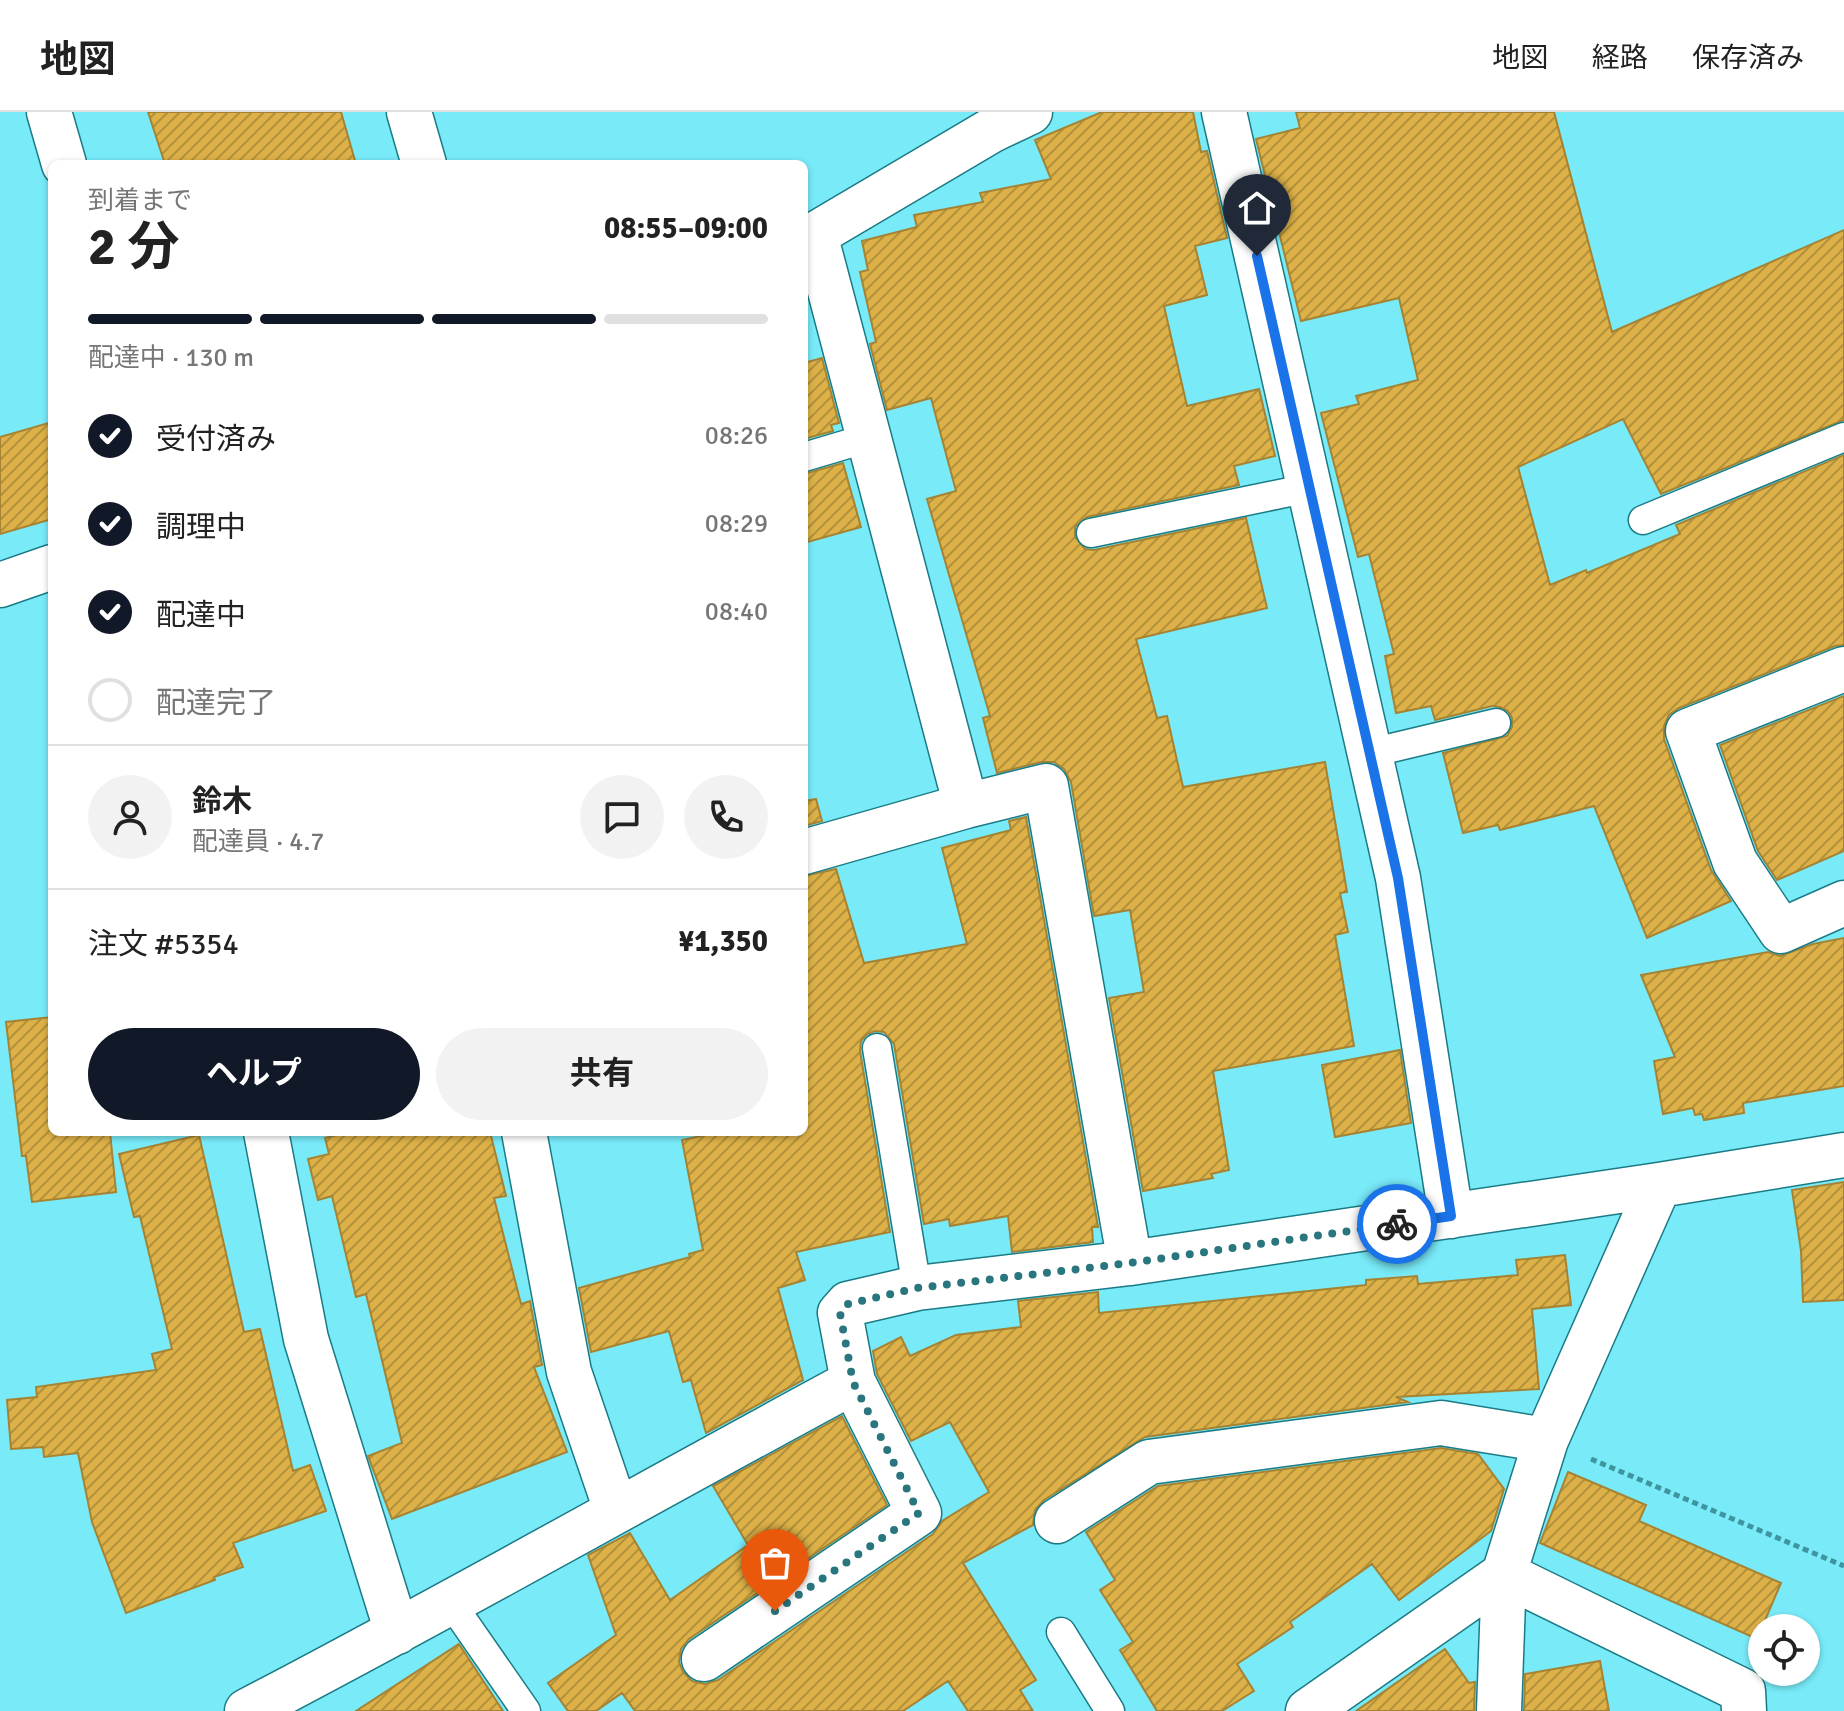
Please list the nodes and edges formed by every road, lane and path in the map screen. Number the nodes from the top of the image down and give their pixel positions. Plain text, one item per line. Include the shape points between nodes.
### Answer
1 (49, 112) edge
2 (409, 112) edge
3 (1224, 112) edge
4 (1003, 118) edge
5 (63, 160) edge
6 (423, 160) edge
7 (810, 238) edge
8 (1844, 437) edge
9 (868, 438) junction
10 (808, 456) edge
11 (1309, 488) junction
12 (1643, 520) dead end
13 (1091, 533) dead end
14 (48, 568) edge
15 (0, 585) edge
16 (1844, 669) edge
17 (1496, 723) dead end
18 (1370, 753) junction
19 (966, 806) junction
20 (808, 851) edge
21 (1844, 903) edge
22 (877, 1048) dead end
23 (267, 1136) edge
24 (525, 1136) edge
25 (1844, 1155) edge
26 (1659, 1185) junction
27 (1451, 1216) junction
28 (1130, 1263) junction
29 (917, 1288) junction
30 (853, 1382) junction
31 (1546, 1440) junction
32 (616, 1510) junction
33 (1057, 1521) dead end
34 (1844, 1566) edge
35 (1504, 1574) junction
36 (451, 1603) junction
37 (397, 1632) junction
38 (1061, 1632) dead end
39 (704, 1659) dead end
40 (247, 1711) edge
41 (526, 1711) edge
42 (1110, 1711) edge
43 (1308, 1711) edge
44 (1499, 1711) edge
45 (1744, 1711) edge

1 - 5 street
2 - 6 street
3 - 11 street
4 - 7 street
7 - 9 street
8 - 12 lane
9 - 10 lane
9 - 19 street
11 - 13 lane
11 - 18 street
14 - 15 street
16 - 21 street via 1688,731 1735,862 1781,931
17 - 18 lane
18 - 27 street via 1398,878
19 - 20 street
19 - 28 street via 1046,786
22 - 29 lane
23 - 37 street via 306,1339
24 - 32 street via 569,1372
25 - 26 street
26 - 27 street
26 - 31 street
27 - 28 street
28 - 29 street
29 - 30 street via 848,1304 840,1313
30 - 32 street
30 - 39 street via 919,1513
31 - 33 street via 1441,1423 1149,1462
31 - 34 path
31 - 35 street
32 - 36 street
35 - 43 street
35 - 44 street
35 - 45 street via 1743,1691
36 - 37 street
36 - 41 lane
37 - 40 street
38 - 42 lane

